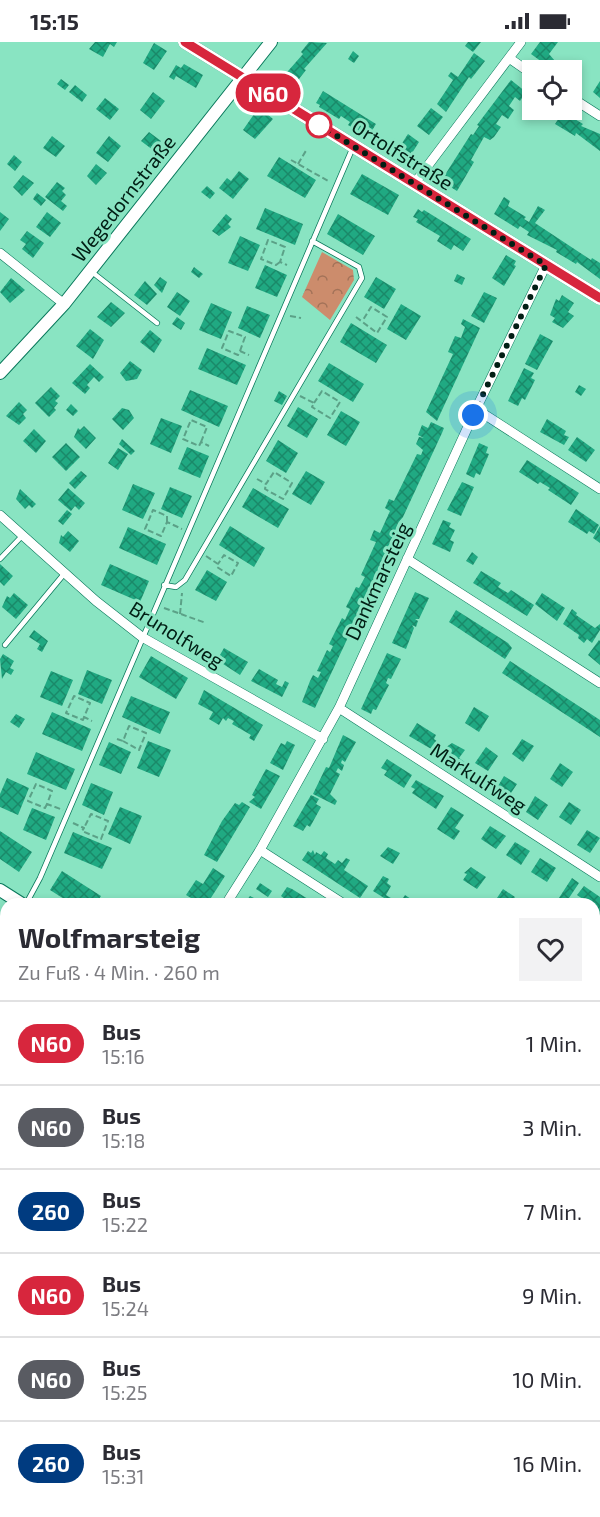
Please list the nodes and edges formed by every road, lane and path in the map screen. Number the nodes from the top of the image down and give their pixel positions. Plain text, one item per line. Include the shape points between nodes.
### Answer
1 (185, 42) edge
2 (271, 42) edge
3 (521, 42) edge
4 (509, 58) junction
5 (522, 67) edge
6 (242, 78) junction
7 (582, 104) edge
8 (600, 116) edge
9 (354, 147) junction
10 (307, 149) dead end
11 (291, 160) dead end
12 (298, 164) junction
13 (414, 184) junction
14 (335, 185) junction
15 (312, 241) junction
16 (0, 253) edge
17 (280, 262) junction
18 (287, 265) dead end
19 (546, 265) junction
20 (90, 270) junction
21 (600, 298) edge
22 (64, 304) junction
23 (282, 312) junction
24 (357, 316) dead end
25 (301, 318) dead end
26 (363, 320) junction
27 (157, 323) dead end
28 (240, 351) junction
29 (249, 355) dead end
30 (0, 373) edge
31 (295, 393) junction
32 (314, 403) junction
33 (476, 409) junction
34 (201, 442) junction
35 (209, 446) dead end
36 (257, 479) dead end
37 (266, 484) junction
38 (600, 489) edge
39 (0, 515) edge
40 (167, 522) junction
41 (187, 531) junction
42 (22, 536) junction
43 (201, 553) junction
44 (0, 559) edge
45 (407, 559) junction
46 (218, 564) junction
47 (64, 573) junction
48 (183, 582) junction
49 (164, 585) junction
50 (156, 606) junction
51 (180, 614) junction
52 (206, 623) dead end
53 (142, 638) junction
54 (5, 645) dead end
55 (600, 683) edge
56 (339, 708) junction
57 (84, 717) junction
58 (92, 721) dead end
59 (117, 739) dead end
60 (323, 739) junction
61 (123, 741) junction
62 (47, 804) junction
63 (68, 813) junction
64 (65, 820) junction
65 (84, 828) junction
66 (260, 850) junction
67 (600, 877) edge
68 (0, 890) edge
69 (14, 898) edge
70 (27, 898) edge
71 (230, 898) edge
72 (335, 898) edge

1 - 6 street, Ortolfstraße
2 - 6 street, Wegedornstraße
3 - 4 street
4 - 5 street
4 - 13 street
6 - 9 street, Ortolfstraße
6 - 20 street, Wegedornstraße
7 - 8 street
9 - 13 street, Ortolfstraße
9 - 14 lane
10 - 12 path
11 - 12 path
12 - 14 path
13 - 19 street, Ortolfstraße
14 - 15 lane
15 - 23 lane
15 - 31 lane via 359,267 363,278
16 - 22 street
17 - 17 path via 285,247 268,240 261,259 276,265
17 - 18 path
19 - 21 street, Ortolfstraße
19 - 33 street, Dankmarsteig
20 - 22 street, Wegedornstraße
20 - 27 lane
22 - 30 street, Wegedornstraße
23 - 25 path
23 - 41 lane
24 - 26 path
26 - 26 path via 361,323 377,333 387,317 371,308
28 - 28 path via 238,355 222,348 229,330 245,337
28 - 29 path
31 - 32 path
31 - 43 lane
32 - 32 path via 312,407 330,418 340,402 322,391
33 - 38 street
33 - 45 street, Dankmarsteig
34 - 34 path via 199,446 183,439 191,420 207,427
34 - 35 path
36 - 37 path
37 - 37 path via 274,472 292,483 283,499 265,489
39 - 42 street, Brunolfweg
40 - 40 path via 161,536 145,529 153,510 167,516
40 - 41 path
41 - 49 lane
42 - 44 lane
42 - 47 street, Brunolfweg
43 - 46 path
43 - 48 lane
45 - 55 street
45 - 56 street, Dankmarsteig
46 - 46 path via 216,567 231,576 238,563 224,555
47 - 53 street, Brunolfweg
47 - 54 lane
48 - 49 lane
48 - 51 path
49 - 50 lane
50 - 51 path
50 - 53 lane
51 - 52 path
53 - 60 street, Brunolfweg
53 - 63 lane
56 - 60 street, Dankmarsteig
56 - 67 street, Markulfweg
57 - 57 path via 90,703 74,696 66,713 83,720
57 - 58 path
59 - 61 path
60 - 66 street, Dankmarsteig
61 - 61 path via 129,726 146,733 139,750
62 - 62 path via 45,808 28,801 36,784 52,791
62 - 63 path
63 - 64 lane
64 - 65 path
64 - 70 lane
65 - 65 path via 82,831 101,839 108,821 91,814
66 - 71 street, Dankmarsteig
66 - 72 street
68 - 69 street

